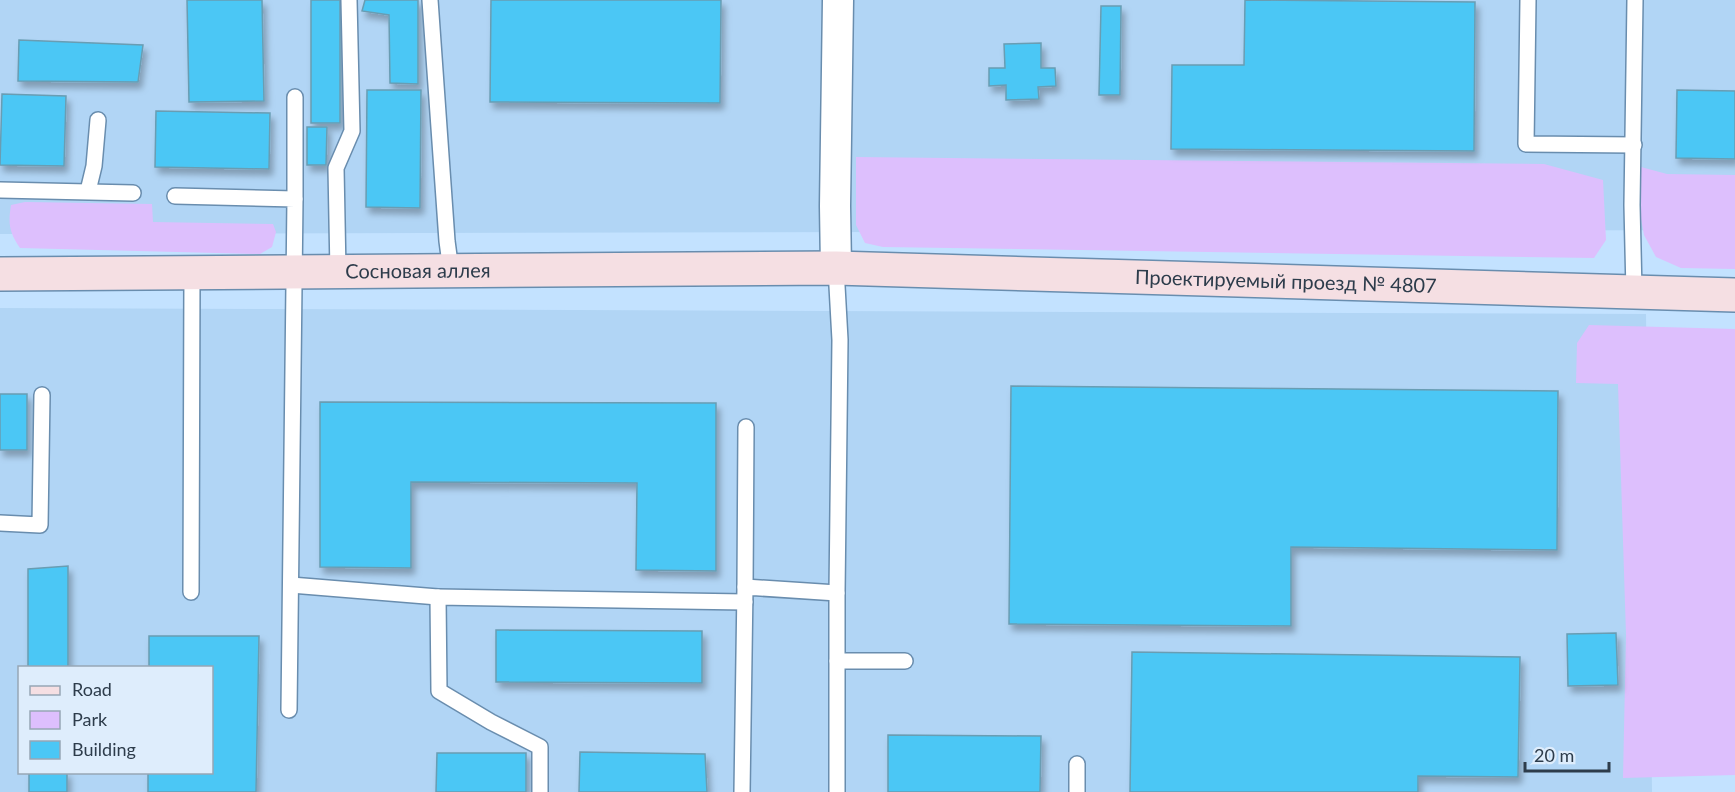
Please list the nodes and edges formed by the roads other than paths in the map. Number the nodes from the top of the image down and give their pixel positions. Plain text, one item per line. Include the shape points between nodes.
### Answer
1 (349, 0) edge
2 (430, 0) edge
3 (838, 0) edge
4 (1528, 0) edge
5 (1635, 0) edge
6 (295, 97) dead end
7 (98, 120) dead end
8 (1634, 145) junction
9 (0, 190) edge
10 (88, 191) junction
11 (133, 193) dead end
12 (175, 196) dead end
13 (295, 199) junction
14 (0, 265) edge
15 (836, 268) junction
16 (451, 271) junction
17 (338, 272) junction
18 (192, 273) junction
19 (295, 273) junction
20 (0, 274) edge
21 (1634, 292) junction
22 (1735, 295) edge
23 (42, 395) dead end
24 (746, 427) dead end
25 (0, 524) edge
26 (291, 585) junction
27 (191, 592) dead end
28 (837, 593) junction
29 (745, 594) junction
30 (438, 597) junction
31 (837, 661) junction
32 (905, 661) dead end
33 (289, 710) dead end
34 (1077, 764) dead end
35 (540, 792) edge
36 (742, 792) edge
37 (837, 792) edge
38 (1077, 792) edge

1 - 17 lane via 352,130 336,168
2 - 16 lane
3 - 15 street
4 - 8 lane via 1526,144
5 - 8 lane
6 - 13 lane
7 - 10 lane
8 - 21 lane
9 - 10 lane
10 - 11 lane
12 - 13 lane
13 - 19 lane
14 - 20 lane
15 - 16 main road, Сосновая аллея
15 - 21 main road, Проектируемый проезд № 4807
15 - 28 lane via 840,340
16 - 17 main road, Сосновая аллея
17 - 19 main road, Сосновая аллея
18 - 19 main road, Сосновая аллея
18 - 20 main road, Сосновая аллея
18 - 27 lane
19 - 26 lane
21 - 22 main road, Проектируемый проезд № 4807
23 - 25 lane via 40,525
24 - 29 lane
26 - 30 lane
26 - 33 lane
28 - 29 lane
28 - 31 lane
29 - 30 lane
29 - 36 lane
30 - 35 lane via 439,691 540,747
31 - 32 lane
31 - 37 lane
34 - 38 lane

